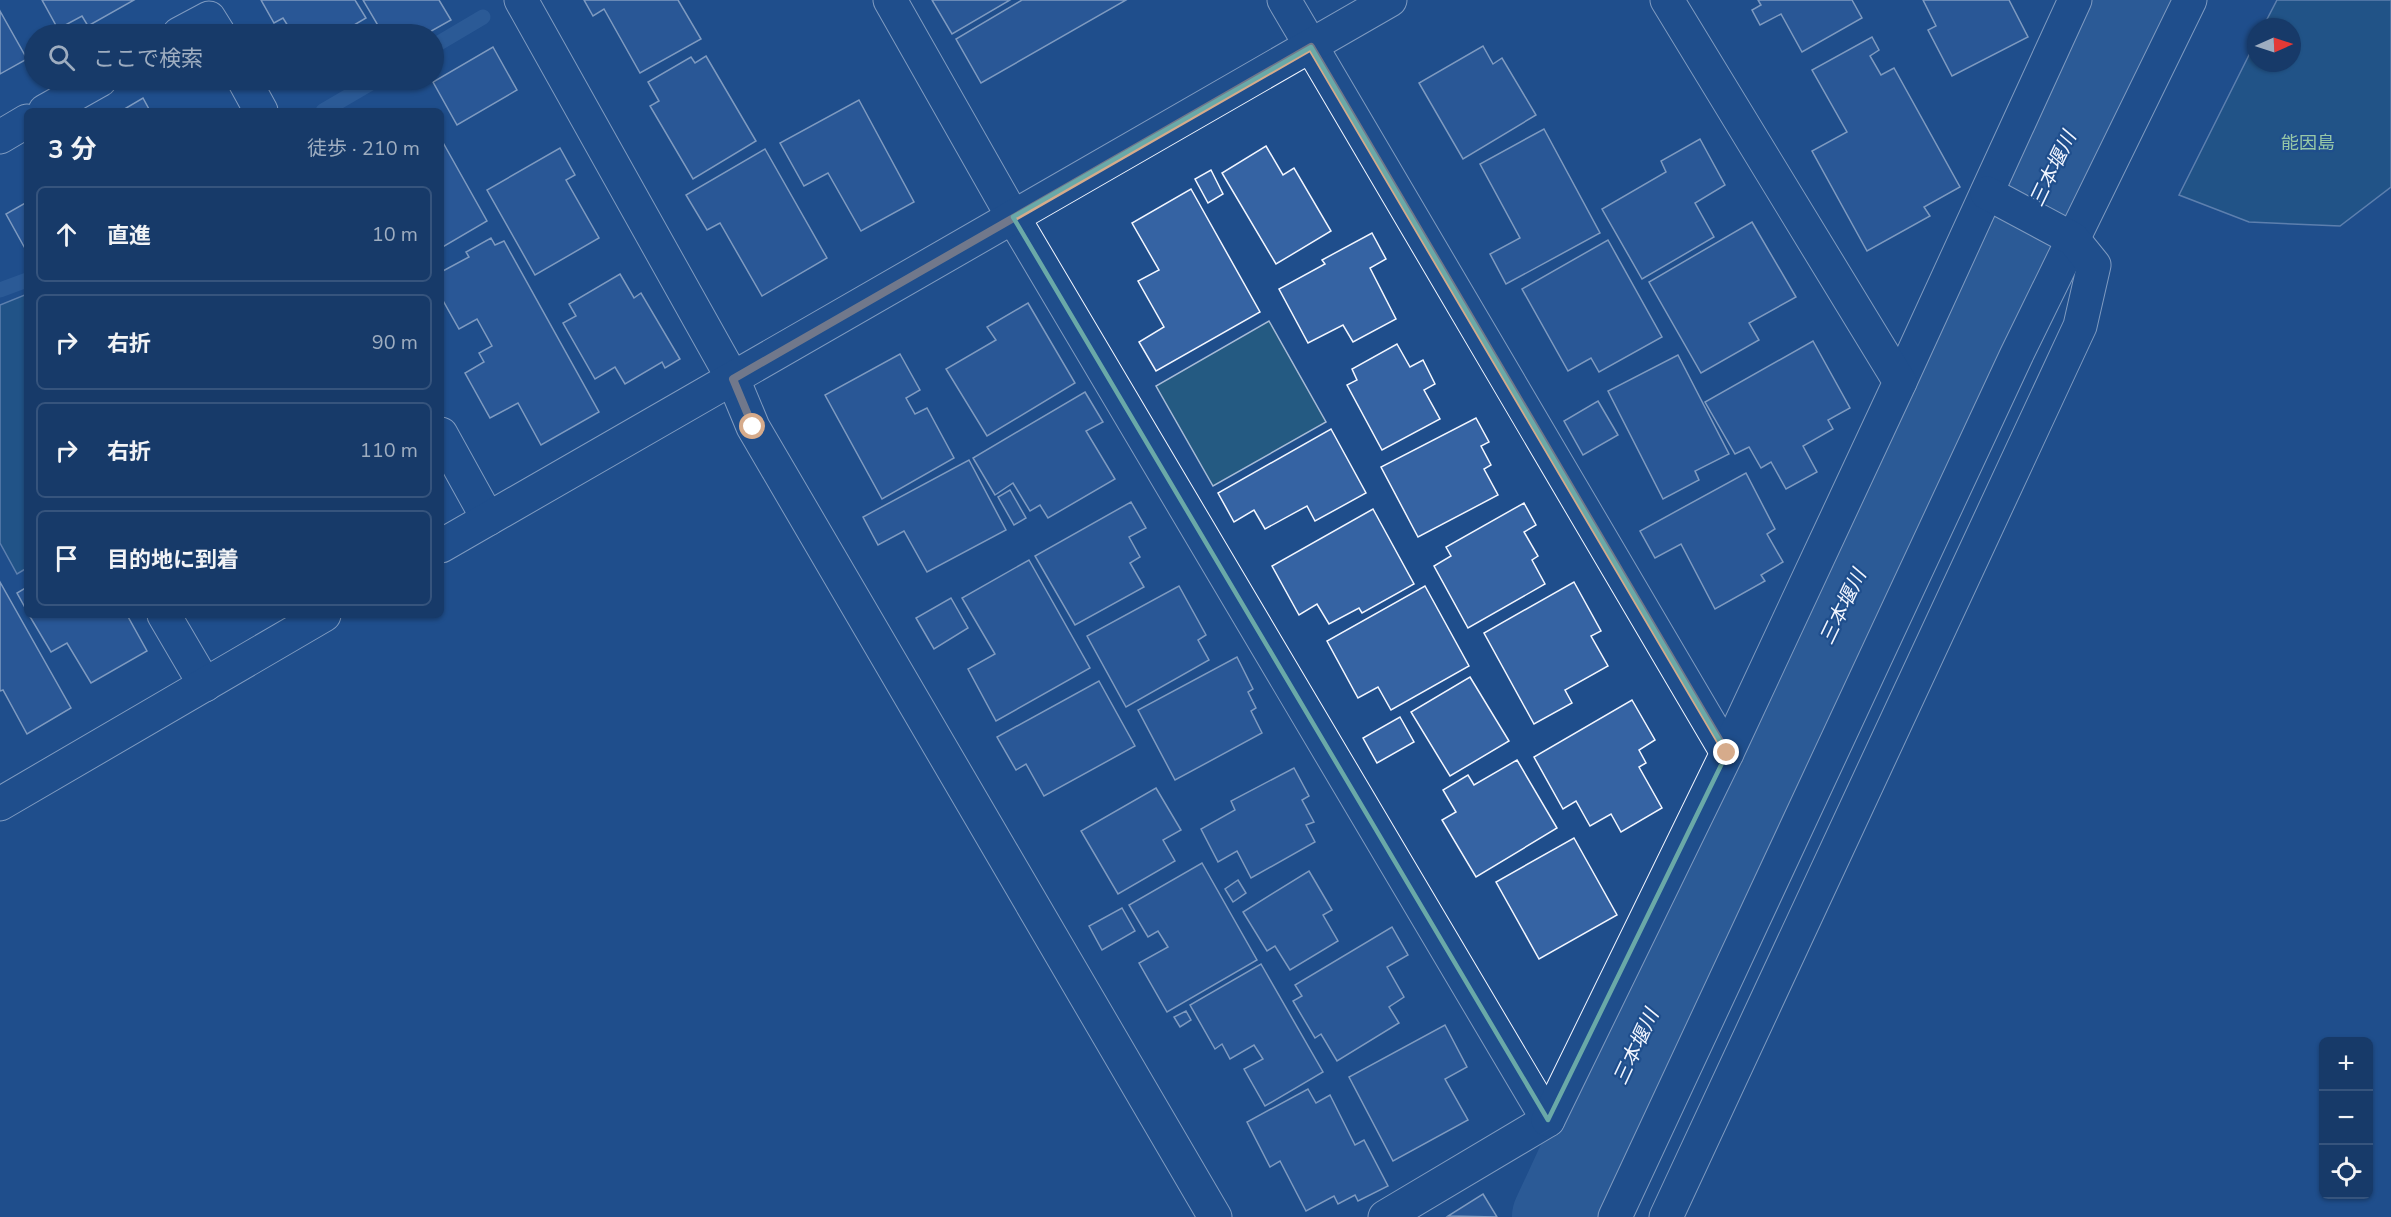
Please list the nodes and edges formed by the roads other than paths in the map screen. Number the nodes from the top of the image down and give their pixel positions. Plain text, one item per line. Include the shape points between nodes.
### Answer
1 (521, 0) edge
2 (890, 0) edge
3 (1284, 0) edge
4 (1390, 0) edge
5 (1667, 0) edge
6 (2075, 0) edge
7 (2190, 0) edge
8 (1311, 47) junction
9 (82, 90) edge
10 (249, 90) edge
11 (50, 108) edge
12 (259, 108) edge
13 (24, 123) edge
14 (0, 137) edge
15 (1989, 194) junction
16 (1013, 217) junction
17 (2071, 238) junction
18 (733, 379) junction
19 (1900, 382) junction
20 (444, 439) edge
21 (488, 519) junction
22 (444, 544) edge
23 (166, 618) edge
24 (319, 618) edge
25 (205, 685) junction
26 (1727, 753) junction
27 (0, 804) edge
28 (1548, 1120) junction
29 (1215, 1217) edge
30 (1385, 1217) edge
31 (1615, 1217) edge
32 (1666, 1217) edge

1 - 18 street
2 - 16 street
3 - 8 street
4 - 8 street
5 - 19 street
6 - 15 street
7 - 17 street
8 - 16 street
8 - 26 street
9 - 11 street
10 - 12 street
13 - 14 street
15 - 17 street
15 - 19 street
16 - 18 street
16 - 28 street
17 - 31 street
17 - 32 street via 2094,265 2080,326
18 - 21 street
18 - 29 street via 753,427
19 - 26 street
20 - 21 street
21 - 22 street
23 - 25 street
24 - 25 street
25 - 27 street
26 - 28 street
28 - 30 street

